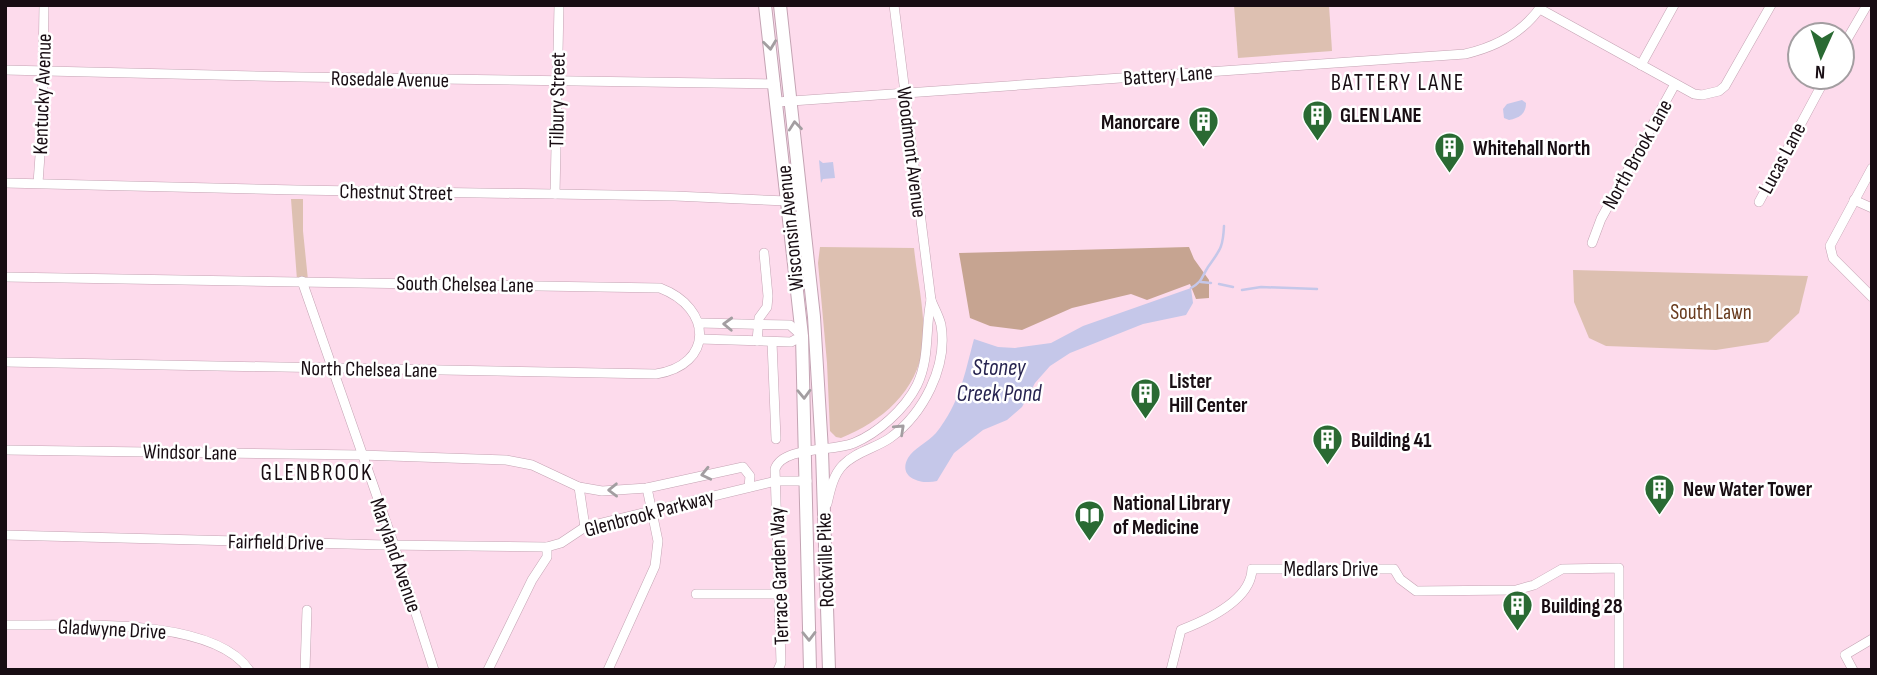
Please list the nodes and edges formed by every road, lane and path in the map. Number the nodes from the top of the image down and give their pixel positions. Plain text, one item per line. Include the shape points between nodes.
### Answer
1 (44, 5) edge
2 (559, 5) edge
3 (765, 5) edge
4 (780, 5) edge
5 (894, 5) edge
6 (1674, 5) edge
7 (1771, 5) edge
8 (1867, 5) edge
9 (1541, 7) edge
10 (1856, 24) edge
11 (1641, 65) junction
12 (5, 70) edge
13 (43, 71) junction
14 (557, 81) junction
15 (775, 84) junction
16 (1675, 84) junction
17 (1818, 91) edge
18 (905, 94) junction
19 (777, 102) junction
20 (792, 102) junction
21 (1872, 168) edge
22 (5, 183) edge
23 (38, 183) junction
24 (555, 194) junction
25 (803, 200) junction
26 (1854, 200) junction
27 (787, 201) junction
28 (1759, 202) dead end
29 (1872, 208) edge
30 (1592, 243) dead end
31 (764, 253) dead end
32 (5, 277) edge
33 (302, 281) junction
34 (1872, 297) edge
35 (931, 300) junction
36 (699, 323) junction
37 (758, 324) junction
38 (808, 336) junction
39 (700, 339) junction
40 (757, 341) junction
41 (772, 342) junction
42 (5, 362) edge
43 (332, 369) junction
44 (776, 439) dead end
45 (5, 450) edge
46 (822, 451) junction
47 (806, 452) junction
48 (361, 455) junction
49 (776, 481) junction
50 (807, 481) junction
51 (749, 486) junction
52 (579, 487) junction
53 (647, 488) junction
54 (653, 511) junction
55 (823, 519) junction
56 (585, 527) junction
57 (5, 535) edge
58 (394, 545) junction
59 (547, 547) junction
60 (696, 593) dead end
61 (779, 594) junction
62 (307, 610) dead end
63 (5, 625) edge
64 (1872, 639) edge
65 (249, 670) edge
66 (305, 670) edge
67 (434, 670) edge
68 (488, 670) edge
69 (608, 670) edge
70 (778, 670) edge
71 (810, 670) edge
72 (829, 670) edge
73 (1171, 670) edge
74 (1619, 670) edge
75 (1853, 670) edge

1 - 13 street, Kentucky Avenue
2 - 14 street, Tilbury Street
3 -> 15 main road, Wisconsin Avenue
4 - 20 main road, Wisconsin Avenue
5 - 18 street, Woodmont Avenue
6 - 11 street
7 - 16 street, North Brook Lane via 1719,91 1702,95
8 - 10 street
9 - 11 street
9 - 18 street, Battery Lane via 1499,44 1465,54
11 - 16 street
12 - 13 street, Rosedale Avenue
13 - 14 street, Rosedale Avenue
13 - 23 street, Kentucky Avenue
14 - 15 street, Rosedale Avenue
14 - 24 street, Tilbury Street
15 - 19 main road, Wisconsin Avenue
16 - 30 street, North Brook Lane
17 - 28 street, Lucas Lane
18 - 20 street, Battery Lane
18 - 35 street, Woodmont Avenue
19 - 20 street, Battery Lane
19 - 27 main road, Wisconsin Avenue
25 -> 20 main road, Wisconsin Avenue
21 - 26 street
22 - 23 street, Chestnut Street
23 - 24 street, Chestnut Street
24 - 27 street, Chestnut Street
25 - 27 main road
25 - 38 main road, Wisconsin Avenue
26 - 29 street
26 - 34 street via 1830,246 1833,258
27 - 38 main road, Wisconsin Avenue
31 - 37 street via 768,296
32 - 33 street, South Chelsea Lane
33 - 36 street, South Chelsea Lane via 660,288 688,303
33 - 43 street, Maryland Avenue
35 - 46 street, Woodmont Avenue via 925,361 906,402 867,437
55 -> 35 street, Woodmont Avenue via 842,465 901,429 930,388 941,332
37 -> 36 street
36 - 39 street
37 - 38 street via 790,325
37 - 40 street
38 - 41 street
38 - 46 main road, Wisconsin Avenue
38 -> 47 main road, Wisconsin Avenue
39 - 40 street
39 - 43 street, North Chelsea Lane via 683,365 656,374
40 - 41 street
41 - 44 street
42 - 43 street, North Chelsea Lane
43 - 48 street, Maryland Avenue
45 - 48 street, Windsor Lane
46 - 47 street, Woodmont Avenue
46 - 55 main road, Rockville Pike
47 - 49 street via 778,463
47 - 50 main road, Rockville Pike
48 - 52 street, Windsor Lane via 515,461
48 - 58 street, Maryland Avenue
49 - 50 street, Glenbrook Parkway
49 - 51 street, Glenbrook Parkway
49 - 61 street, Terrace Garden Way
50 -> 71 main road, Rockville Pike
51 -> 53 street, Windsor Lane via 750,476 743,467
51 - 54 street, Glenbrook Parkway
53 -> 52 street, Windsor Lane via 602,491
52 - 56 street
53 - 54 street
54 - 56 street, Glenbrook Parkway
54 - 69 street via 658,541 655,566
55 - 72 main road, Rockville Pike
56 - 59 street, Glenbrook Parkway
57 - 58 street, Fairfield Drive
58 - 59 street, Fairfield Drive
58 - 67 street, Maryland Avenue
59 - 68 street via 547,557
60 - 61 street
61 - 70 street, Terrace Garden Way
62 - 66 street
63 - 65 street, Gladwyne Drive via 140,627 179,633 235,655
64 - 75 street via 1845,655
73 - 74 street, Medlars Drive via 1181,630 1203,622 1244,593 1252,569 1394,569 1416,591 1516,590 1562,569 1619,568

